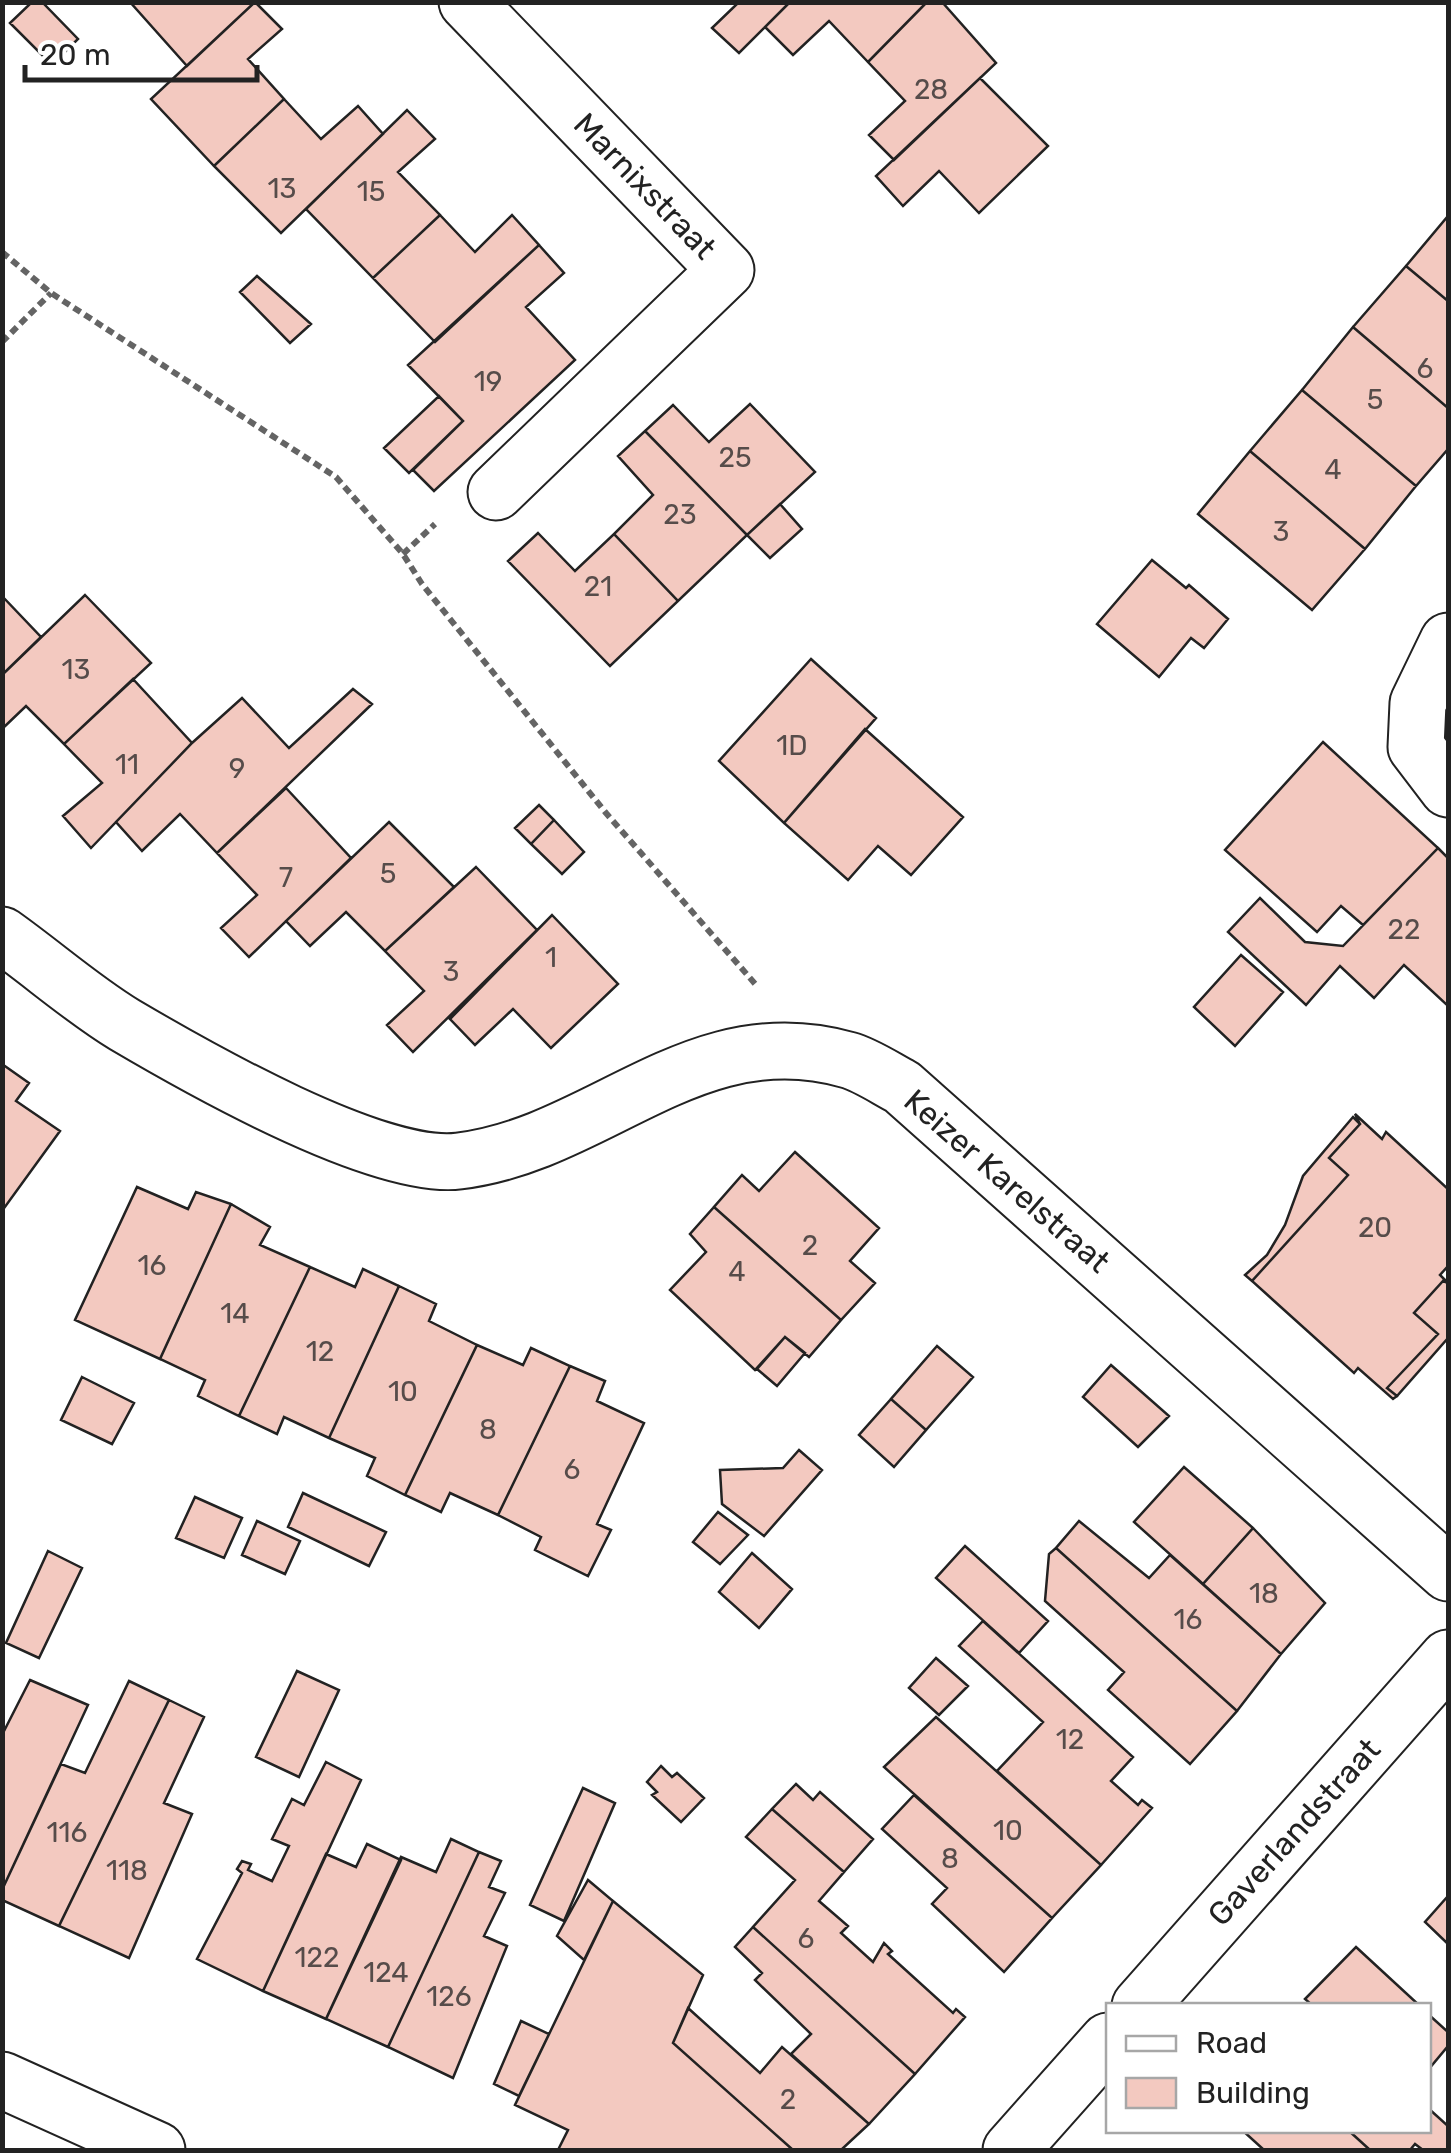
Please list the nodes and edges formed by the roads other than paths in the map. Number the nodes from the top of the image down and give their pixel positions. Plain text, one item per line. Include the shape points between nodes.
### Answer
1 (468, 2) edge
2 (496, 492) dead end
3 (1448, 641) edge
4 (1448, 789) edge
5 (2, 934) edge
6 (1448, 1573) edge
7 (1448, 1658) edge
8 (1143, 2003) edge
9 (1106, 2043) edge
10 (2, 2080) edge
11 (156, 2150) edge
12 (1011, 2150) edge

1 - 2 street, Marnixstraat via 726,270
3 - 4 street via 1418,702 1416,746
5 - 6 street, Keizer Karelstraat via 123,1024 386,1154 457,1162 542,1140 666,1078 734,1054 799,1050 851,1061 902,1086
7 - 8 street, Gaverlandstraat
9 - 12 street
10 - 11 street

